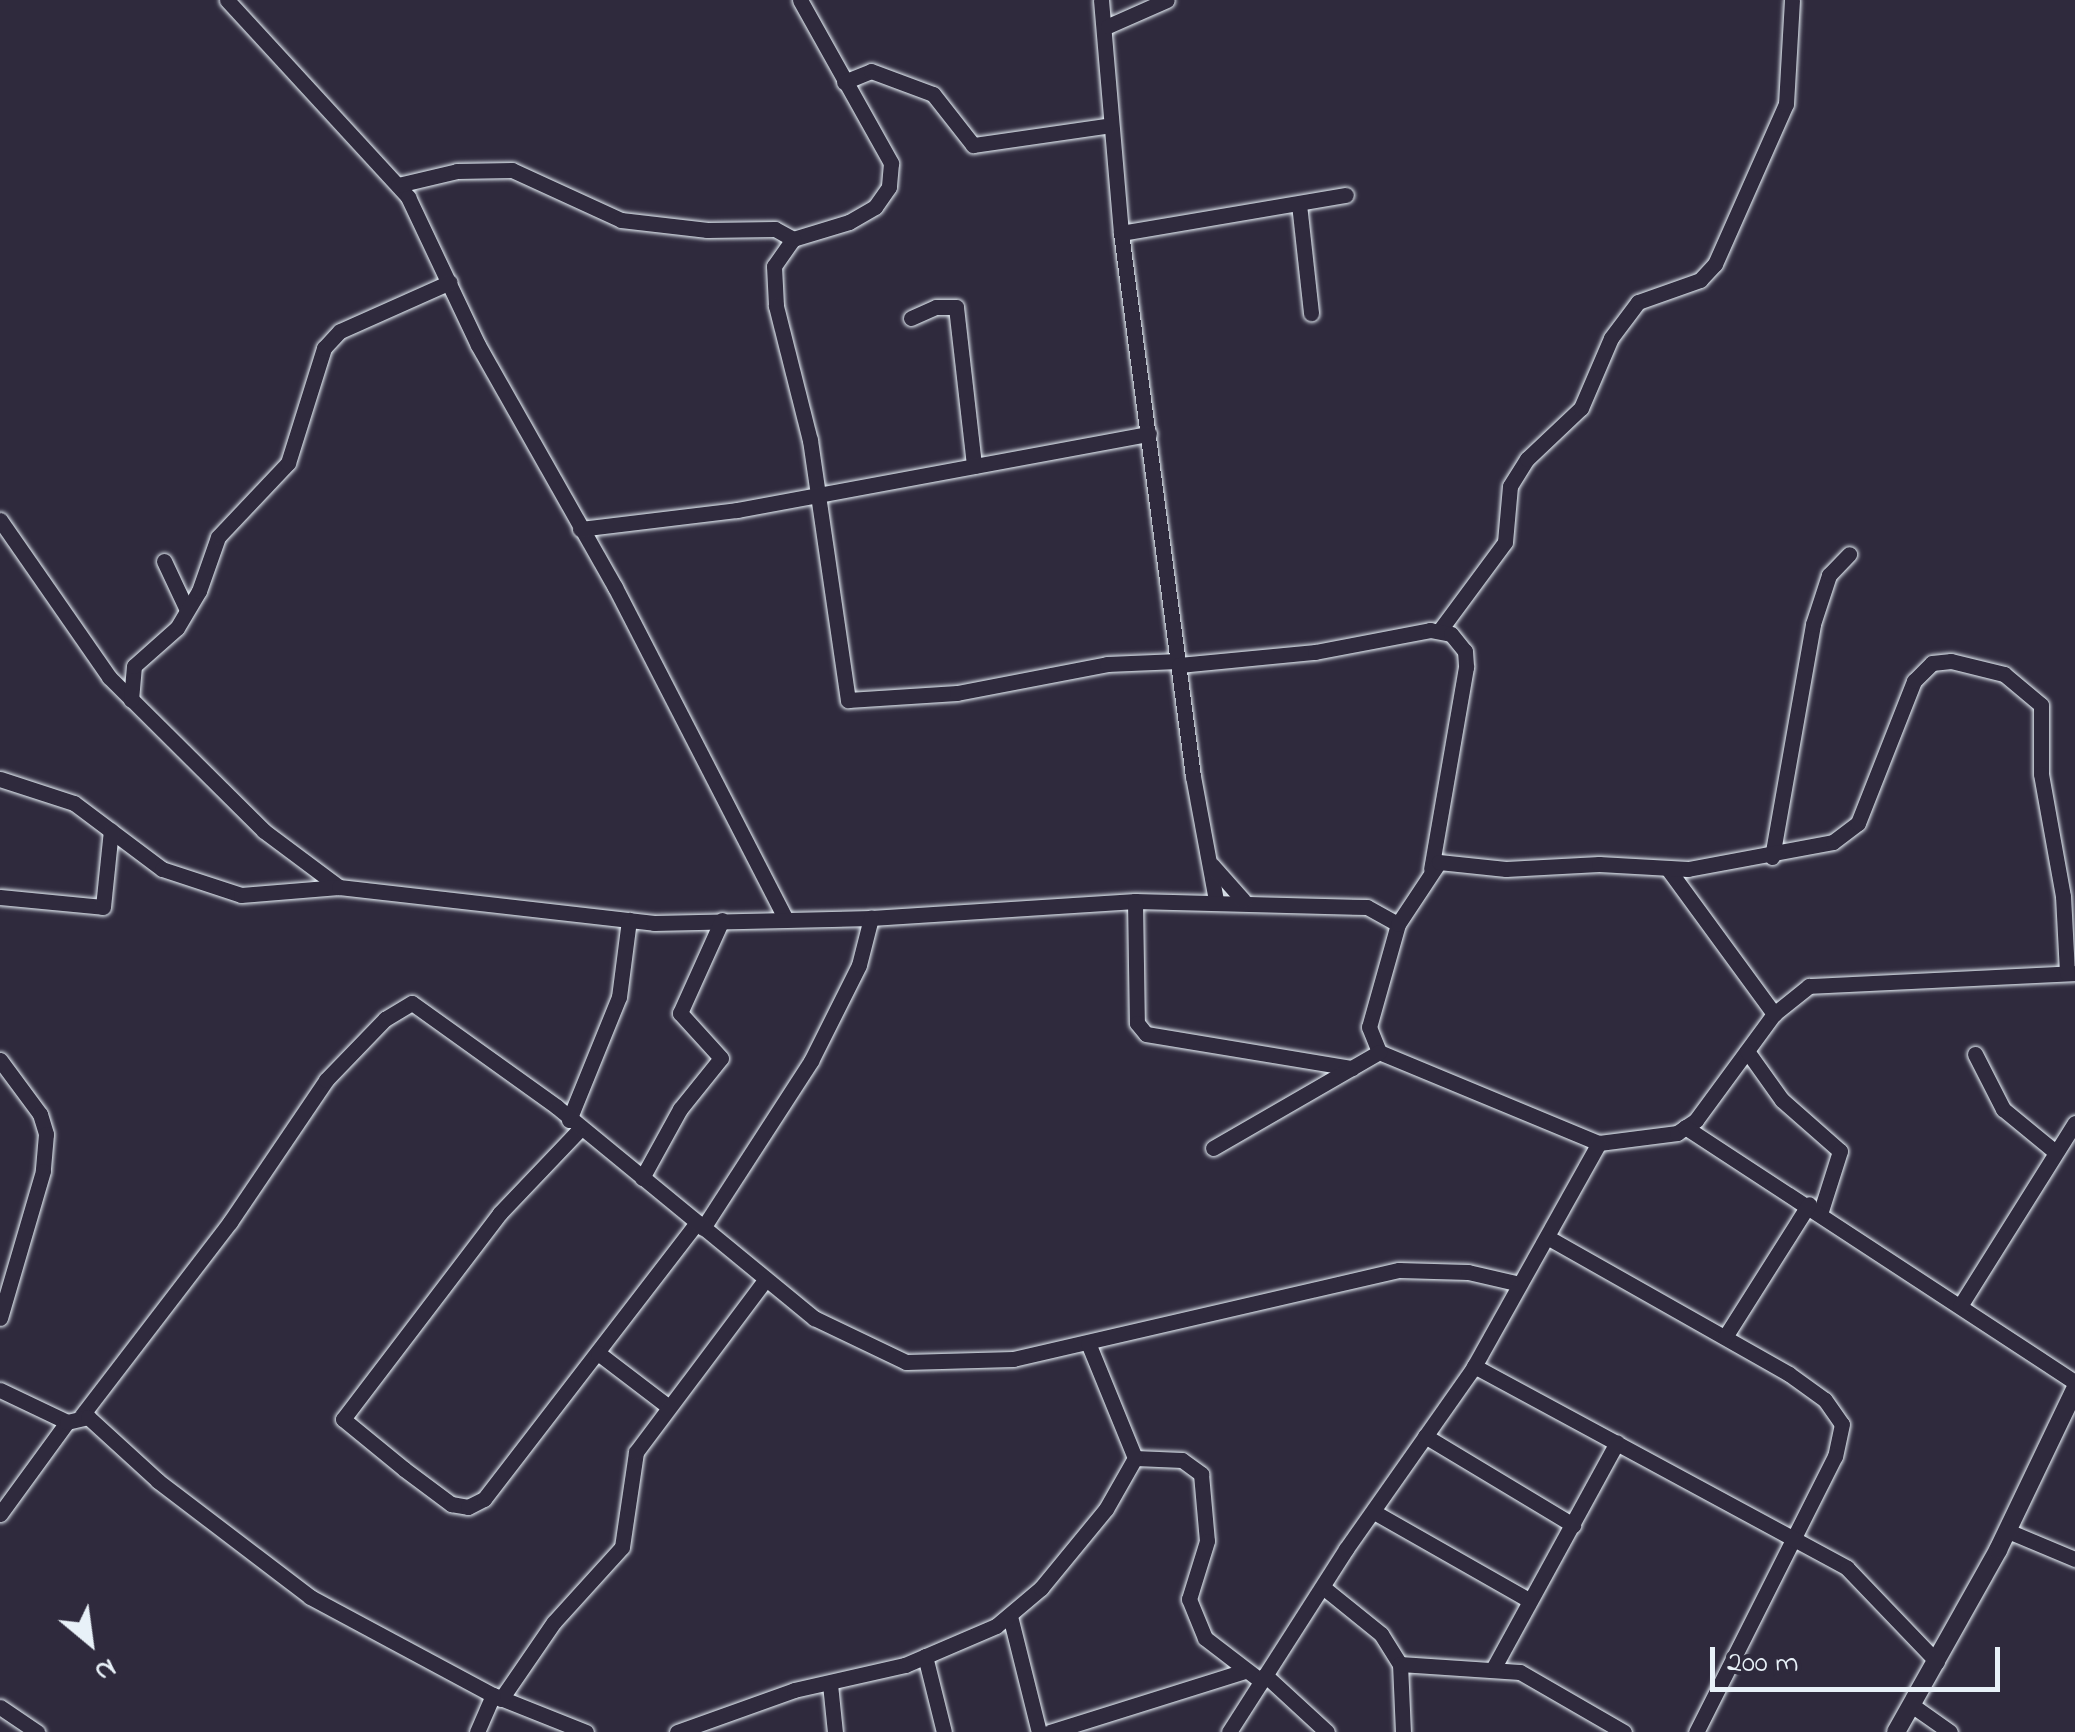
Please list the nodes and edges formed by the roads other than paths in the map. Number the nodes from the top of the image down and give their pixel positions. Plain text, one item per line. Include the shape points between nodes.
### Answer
1 (800, 0) edge
2 (1101, 0) edge
3 (1167, 0) edge
4 (1792, 0) edge
5 (235, 3) edge
6 (1108, 26) junction
7 (844, 82) junction
8 (1112, 126) junction
9 (398, 185) junction
10 (1346, 195) dead end
11 (1299, 204) junction
12 (1122, 233) junction
13 (793, 239) junction
14 (450, 282) junction
15 (1311, 313) dead end
16 (912, 318) dead end
17 (1149, 434) junction
18 (974, 466) junction
19 (815, 494) junction
20 (0, 520) edge
21 (580, 529) junction
22 (1850, 554) dead end
23 (164, 561) dead end
24 (188, 610) junction
25 (1440, 630) junction
26 (1178, 663) junction
27 (131, 700) junction
28 (0, 778) edge
29 (110, 830) junction
30 (1772, 857) junction
31 (1212, 864) junction
32 (1431, 868) junction
33 (1668, 869) junction
34 (339, 887) junction
35 (0, 896) edge
36 (1216, 900) junction
37 (1242, 900) junction
38 (1136, 901) junction
39 (785, 918) junction
40 (870, 918) junction
41 (629, 920) junction
42 (722, 920) junction
43 (1398, 924) junction
44 (2071, 973) edge
45 (1774, 1014) junction
46 (1747, 1051) junction
47 (1379, 1052) junction
48 (1975, 1054) dead end
49 (0, 1060) edge
50 (1352, 1068) junction
51 (2075, 1123) edge
52 (574, 1125) junction
53 (1685, 1127) junction
54 (1599, 1143) junction
55 (1213, 1148) dead end
56 (2053, 1150) junction
57 (642, 1178) junction
58 (1815, 1208) junction
59 (700, 1225) junction
60 (1547, 1236) junction
61 (765, 1280) junction
62 (1516, 1283) junction
63 (1960, 1306) junction
64 (0, 1318) edge
65 (1725, 1337) junction
66 (1088, 1343) junction
67 (598, 1353) junction
68 (1474, 1366) junction
69 (2075, 1386) edge
70 (0, 1390) edge
71 (669, 1407) junction
72 (74, 1418) junction
73 (1426, 1436) junction
74 (1617, 1442) junction
75 (1134, 1458) junction
76 (1374, 1512) junction
77 (0, 1514) edge
78 (1572, 1524) junction
79 (2008, 1531) junction
80 (1795, 1537) junction
81 (2075, 1560) edge
82 (1324, 1588) junction
83 (1529, 1600) junction
84 (1010, 1616) junction
85 (924, 1656) junction
86 (1937, 1662) junction
87 (1400, 1664) junction
88 (1494, 1667) junction
89 (1245, 1671) junction
90 (1263, 1678) junction
91 (830, 1684) junction
92 (497, 1697) junction
93 (1913, 1706) junction
94 (0, 1708) edge
95 (1614, 1730) edge
96 (37, 1732) edge
97 (478, 1732) edge
98 (586, 1732) edge
99 (677, 1732) edge
100 (834, 1732) edge
101 (944, 1732) edge
102 (1040, 1732) edge
103 (1050, 1732) edge
104 (1230, 1732) edge
105 (1328, 1732) edge
106 (1403, 1732) edge
107 (1696, 1732) edge
108 (1896, 1732) edge
109 (1950, 1732) edge

1 - 7 street
2 - 6 street
3 - 6 street
4 - 25 street via 1786,104 1715,264 1700,280 1638,302 1581,408 1527,459 1510,486 1504,542
5 - 9 street
6 - 8 street
7 - 8 street via 876,72 932,94 974,145
7 - 13 street via 884,146 889,187 874,207 849,222
8 - 12 street
9 - 13 street via 457,171 512,170 621,220 775,229
9 - 14 street
10 - 11 street
11 - 12 street
11 - 15 street
12 - 17 street
13 - 19 street via 774,266 773,288 803,404
14 - 21 street
14 - 24 street via 340,331 324,348 288,462 218,537
16 - 18 street via 936,306 956,307
17 - 18 street
17 - 26 street
18 - 19 street
19 - 21 street
19 - 26 street via 841,682 854,702 992,689 1107,664
20 - 27 street via 68,625
21 - 39 street via 758,855
22 - 30 street via 1829,575 1813,624
23 - 24 street
24 - 27 street via 139,658
25 - 26 street via 1251,661
25 - 32 street via 1460,643 1466,667
26 - 31 street
27 - 34 street via 264,831
28 - 29 street via 74,803
29 - 34 street via 162,869 212,890 241,895
29 - 35 street via 104,907
30 - 33 street
30 - 44 street via 1833,842 1858,824 1923,670 1951,661 1980,665 2028,688 2041,706 2041,774
31 - 36 street
31 - 37 street
32 - 33 street via 1443,862 1506,869
32 - 43 street
33 - 45 street
34 - 41 street
36 - 37 street
36 - 38 street
37 - 43 street via 1366,906
38 - 40 street
38 - 50 street via 1137,1023 1146,1034
39 - 40 street
39 - 42 street
40 - 59 street via 859,965 819,1046
41 - 42 street
41 - 52 street via 619,996
42 - 57 street via 680,1013 721,1058 680,1109
43 - 47 street via 1368,1027
44 - 45 street via 1820,983 1794,994
45 - 46 street
46 - 53 street
46 - 58 street via 1782,1100 1840,1151
47 - 50 street
47 - 54 street
48 - 56 street via 2003,1109
49 - 64 street via 40,1114 46,1134 43,1171
50 - 55 street
51 - 56 street
52 - 57 street
52 - 67 street via 343,1419 451,1504 468,1507 492,1490
52 - 72 street via 427,1007 404,1006 326,1080 230,1222
53 - 54 street via 1643,1140
53 - 58 street
54 - 60 street
56 - 63 street
57 - 59 street
58 - 63 street
58 - 65 street
59 - 61 street
59 - 67 street
60 - 62 street
60 - 65 street
61 - 66 street via 814,1318 906,1362 1013,1359
61 - 71 street
62 - 66 street via 1468,1272 1399,1270
62 - 68 street
63 - 69 street
65 - 80 street via 1825,1400 1842,1424 1835,1456
66 - 75 street
67 - 71 street
68 - 73 street
68 - 74 street
69 - 79 main road
70 - 72 street
71 - 92 street via 636,1452 622,1547
72 - 77 street
72 - 92 street via 268,1569
73 - 76 street
73 - 78 street
74 - 78 street
74 - 80 street
75 - 84 street via 1122,1487 1073,1552
75 - 89 street via 1182,1460 1201,1474 1207,1541 1189,1599 1205,1638
76 - 82 street
76 - 83 street
78 - 83 street
79 - 81 street
79 - 86 main road
80 - 86 street via 1847,1568
80 - 107 street
82 - 87 street via 1381,1634
82 - 90 street
83 - 88 street
84 - 85 street
84 - 102 street
85 - 91 street
85 - 101 street
86 - 93 main road
87 - 88 street
87 - 106 street
88 - 95 street via 1520,1672
89 - 90 street
89 - 103 street
90 - 104 street
90 - 105 street
91 - 99 street
91 - 100 street
92 - 97 street
92 - 98 street
93 - 108 main road
93 - 109 street
94 - 96 street

